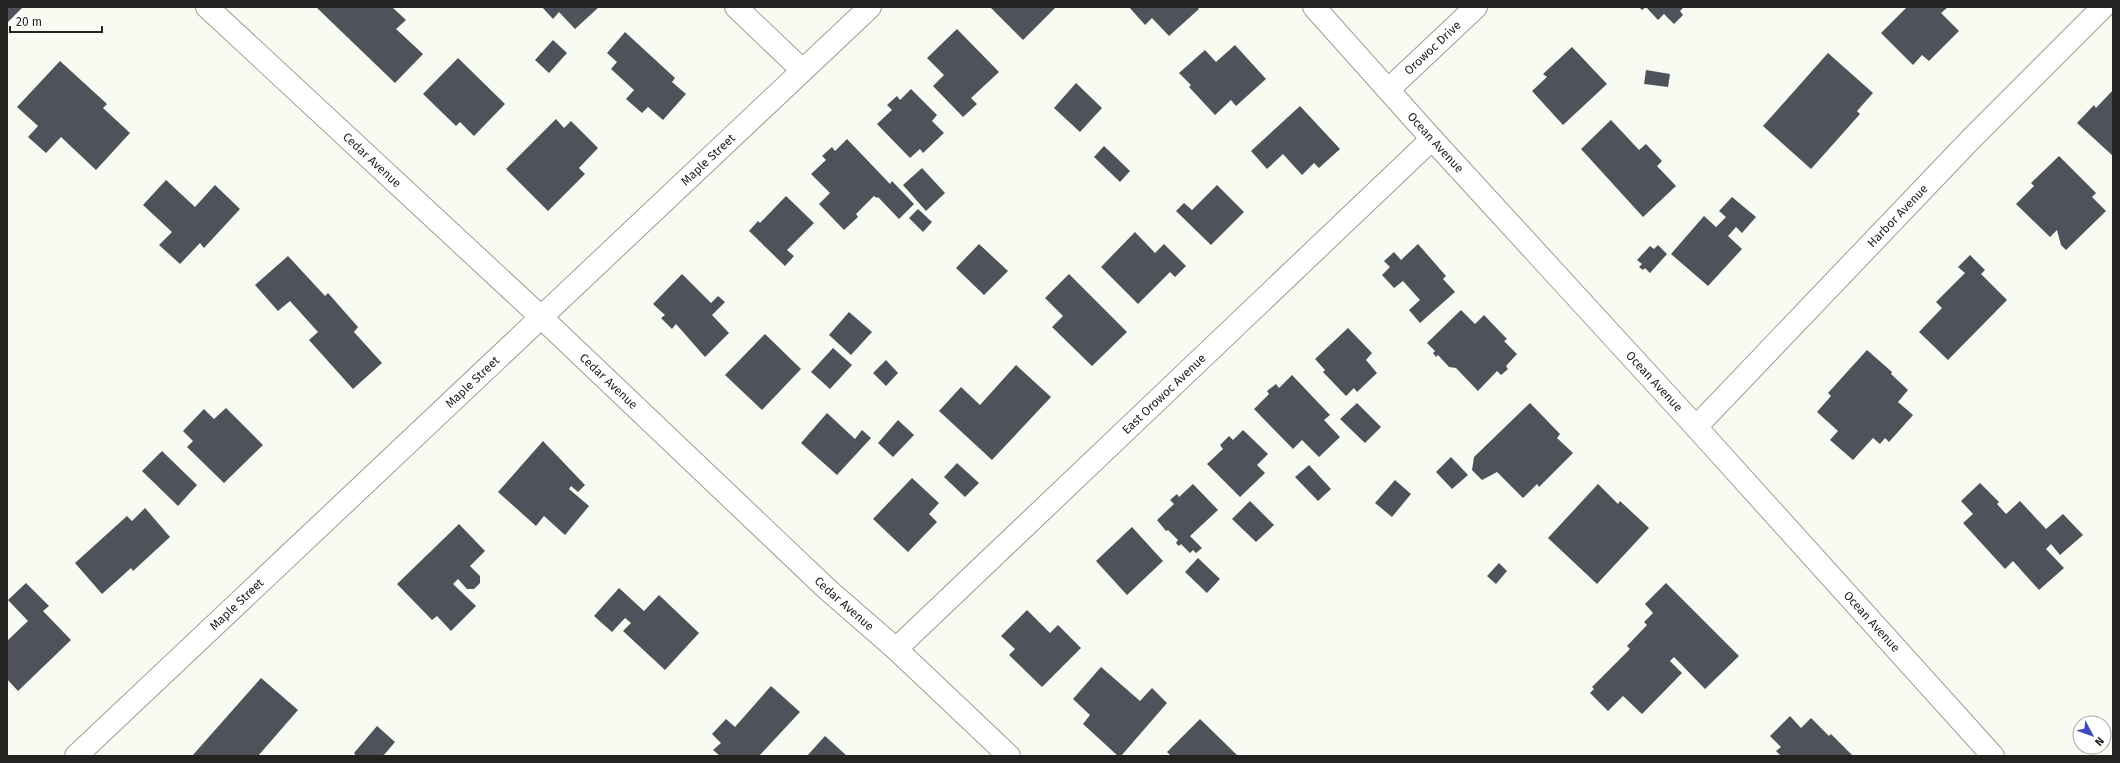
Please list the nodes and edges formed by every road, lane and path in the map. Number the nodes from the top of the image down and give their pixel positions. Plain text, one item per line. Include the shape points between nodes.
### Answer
1 (207, 7) edge
2 (736, 7) edge
3 (870, 7) edge
4 (1314, 7) edge
5 (1476, 7) edge
6 (2103, 7) edge
7 (802, 70) junction
8 (1389, 90) junction
9 (1432, 139) junction
10 (542, 318) junction
11 (1696, 428) junction
12 (896, 649) junction
13 (86, 753) edge
14 (1009, 756) edge
15 (1993, 756) edge

1 - 10 street, Cedar Avenue
2 - 7 street
3 - 7 street, Maple Street
4 - 8 street, Ocean Avenue
5 - 8 street, Orowoc Drive
6 - 11 street, Harbor Avenue via 1972,138
7 - 10 street, Maple Street
8 - 9 street, Ocean Avenue
9 - 11 street, Ocean Avenue
9 - 12 street, East Orowoc Avenue
10 - 12 street, Cedar Avenue via 826,589
10 - 13 street, Maple Street
11 - 15 street, Ocean Avenue
12 - 14 street, Cedar Avenue

